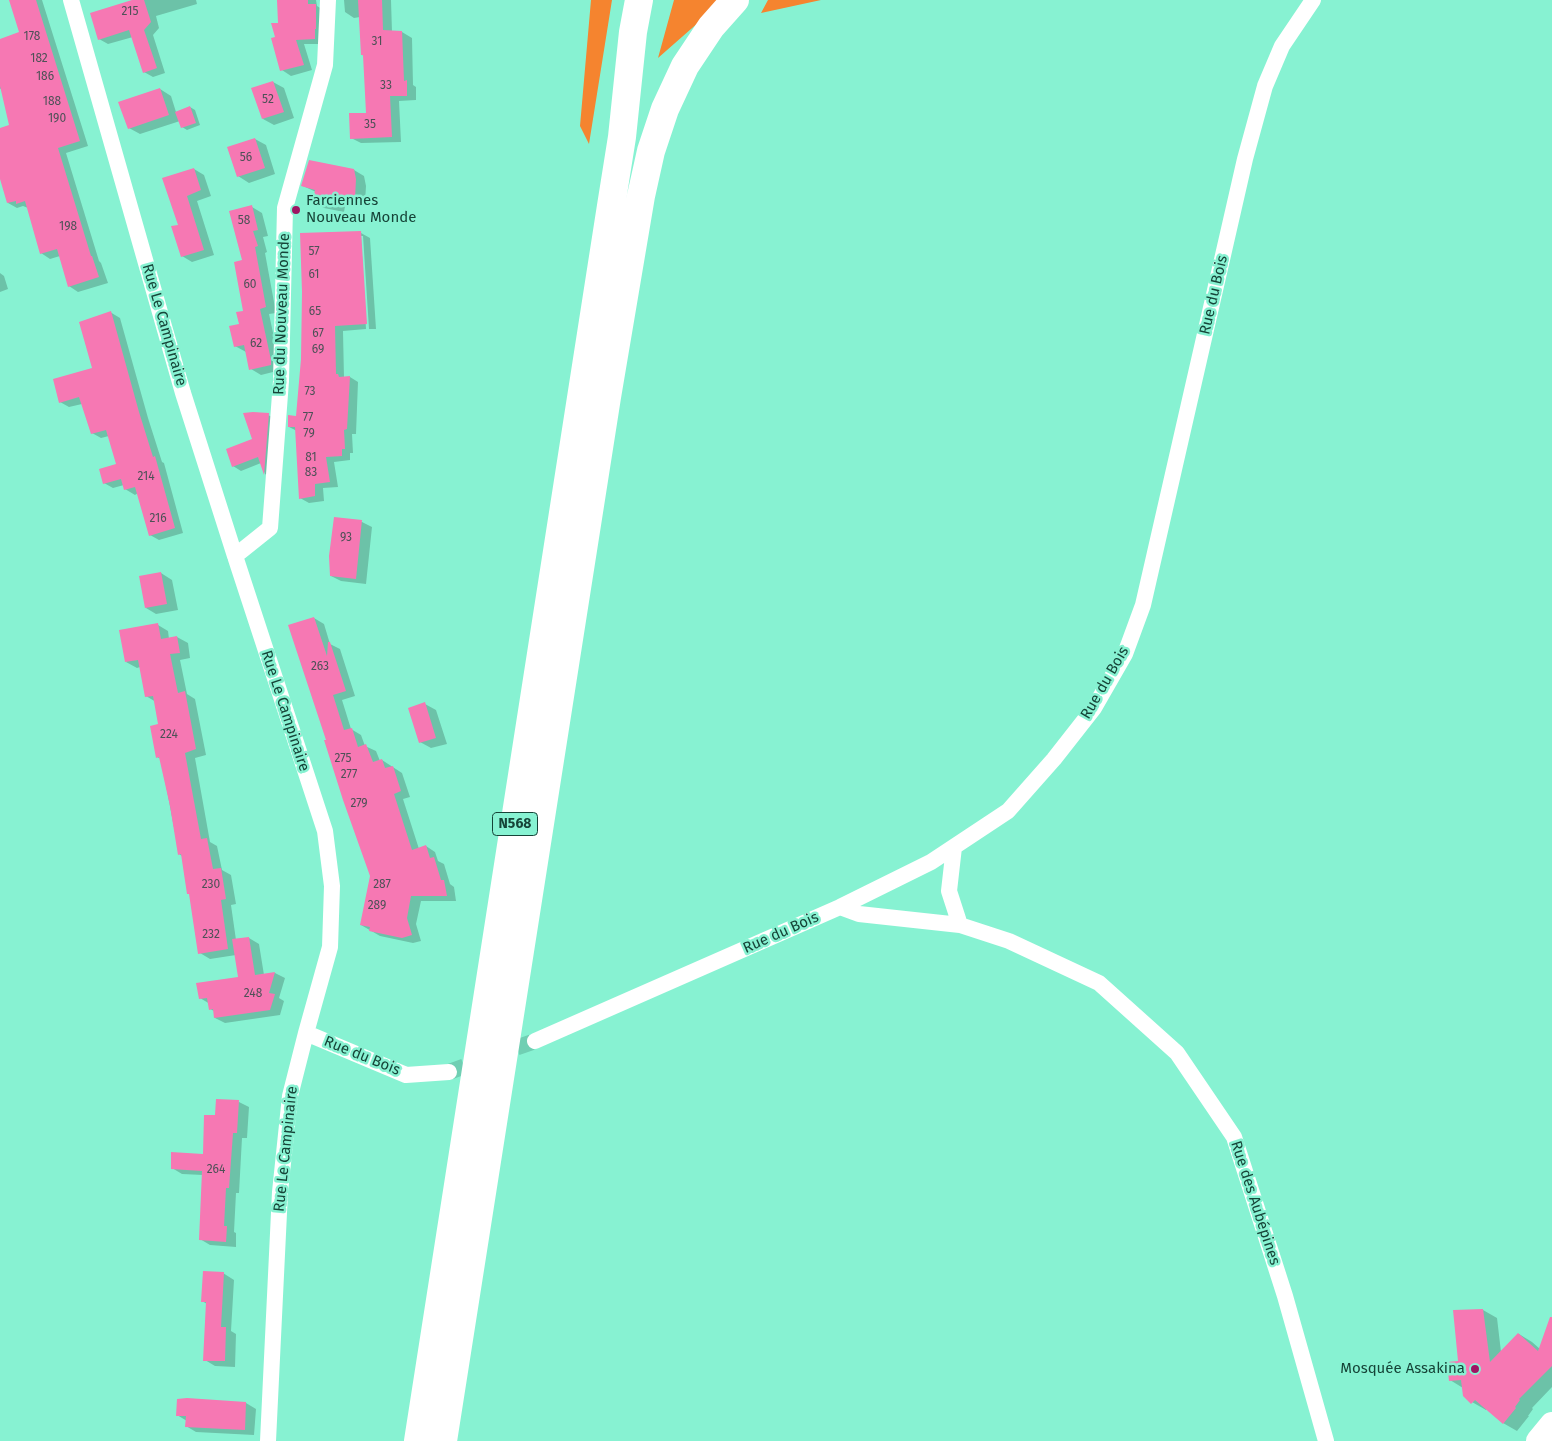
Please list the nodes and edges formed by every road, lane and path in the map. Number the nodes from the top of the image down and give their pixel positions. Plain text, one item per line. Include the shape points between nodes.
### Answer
1 (71, 0) edge
2 (328, 0) edge
3 (638, 0) edge
4 (655, 0) edge
5 (734, 0) edge
6 (1313, 0) edge
7 (622, 137) junction
8 (235, 556) junction
9 (954, 847) junction
10 (840, 907) junction
11 (960, 925) junction
12 (306, 1033) junction
13 (535, 1041) tunnel mouth
14 (450, 1072) tunnel mouth
15 (1552, 1424) edge
16 (268, 1441) edge
17 (418, 1441) edge
18 (443, 1441) edge
19 (1326, 1441) edge
20 (1538, 1441) edge

1 - 8 street, Rue Le Campinaire via 184,393
2 - 8 street, Rue du Nouveau Monde via 325,65 285,208 281,380 270,528
3 - 7 highway
4 - 7 highway
5 - 18 highway, N568 via 685,66 665,109 651,151 631,249
6 - 9 street, Rue du Bois via 1282,46 1265,86 1245,159 1143,605 1125,654 1094,708 1008,811
7 - 17 highway, N568
8 - 12 street, Rue Le Campinaire via 325,832 332,886 330,947
9 - 10 street, Rue du Bois via 931,862
9 - 11 street via 949,891
10 - 11 street, Rue des Aubépines via 859,914
10 - 13 street, Rue du Bois
11 - 19 street, Rue des Aubépines via 1009,941 1098,983 1178,1053 1234,1137 1285,1296
12 - 14 street, Rue du Bois via 406,1074
12 - 16 street, Rue Le Campinaire via 290,1096 280,1192
15 - 20 street

